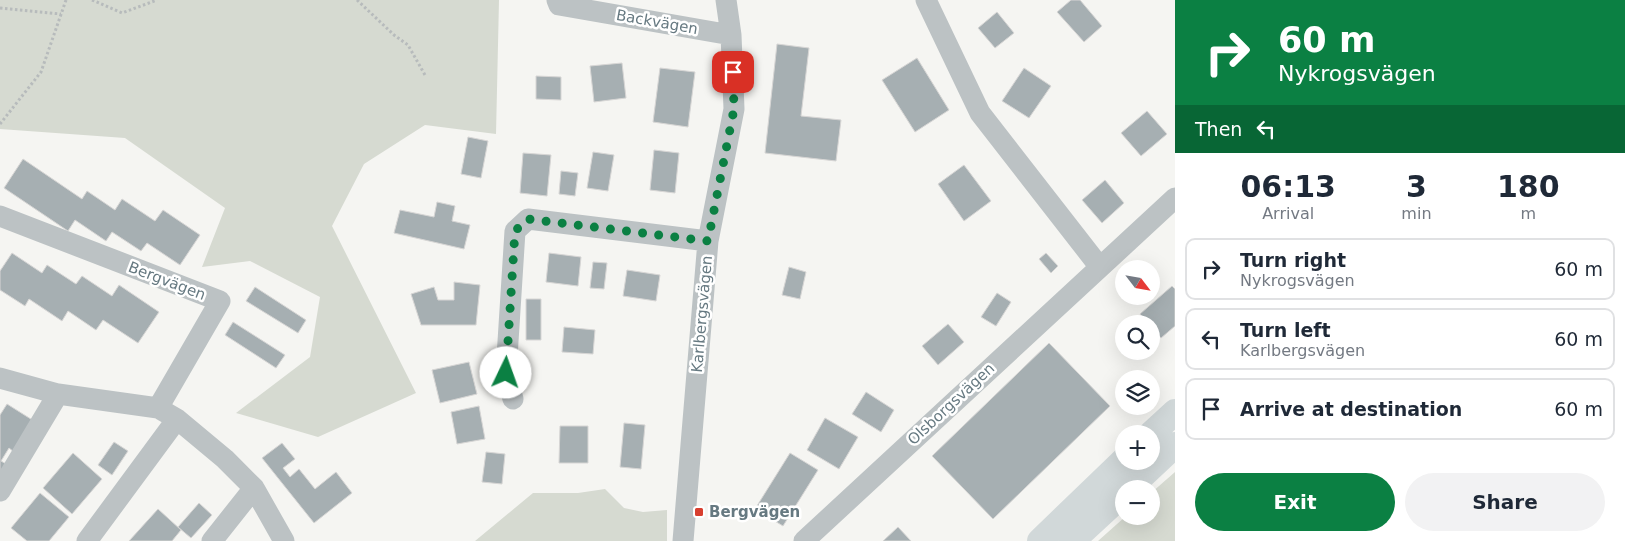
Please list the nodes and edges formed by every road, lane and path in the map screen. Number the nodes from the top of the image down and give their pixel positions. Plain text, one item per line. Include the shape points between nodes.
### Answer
1 (66, 0) edge
2 (92, 0) edge
3 (157, 0) edge
4 (356, 0) edge
5 (558, 0) edge
6 (726, 0) edge
7 (931, 2) edge
8 (0, 8) edge
9 (61, 14) junction
10 (731, 36) junction
11 (424, 75) dead end
12 (0, 124) edge
13 (1175, 198) edge
14 (0, 216) edge
15 (708, 241) junction
16 (1099, 266) junction
17 (0, 378) edge
18 (58, 394) junction
19 (513, 399) dead end
20 (158, 408) junction
21 (1175, 412) edge
22 (177, 419) junction
23 (1160, 426) edge
24 (1175, 445) edge
25 (1115, 469) edge
26 (1138, 480) edge
27 (254, 488) junction
28 (0, 491) edge
29 (1115, 500) edge
30 (87, 541) edge
31 (212, 541) edge
32 (284, 541) edge
33 (683, 541) edge
34 (804, 541) edge
35 (1040, 541) edge
36 (1072, 541) edge

1 - 9 path
2 - 3 path via 122,13
4 - 11 path via 408,45
5 - 10 street, Backvägen via 559,4
6 - 10 street, Karlbergsvägen
7 - 16 street via 980,113
8 - 9 path
9 - 12 path via 42,72
10 - 15 street, Karlbergsvägen via 734,109
13 - 16 street, Olsborgsvägen
14 - 20 street, Bergvägen via 220,301
15 - 19 street via 528,219 515,231 506,373
15 - 33 street, Karlbergsvägen
16 - 34 street, Olsborgsvägen
17 - 18 street
18 - 20 street
18 - 28 street
20 - 22 street
21 - 23 main road
22 - 27 street
22 - 30 street
24 - 26 main road
25 - 35 main road
27 - 31 street
27 - 32 street
29 - 36 main road

